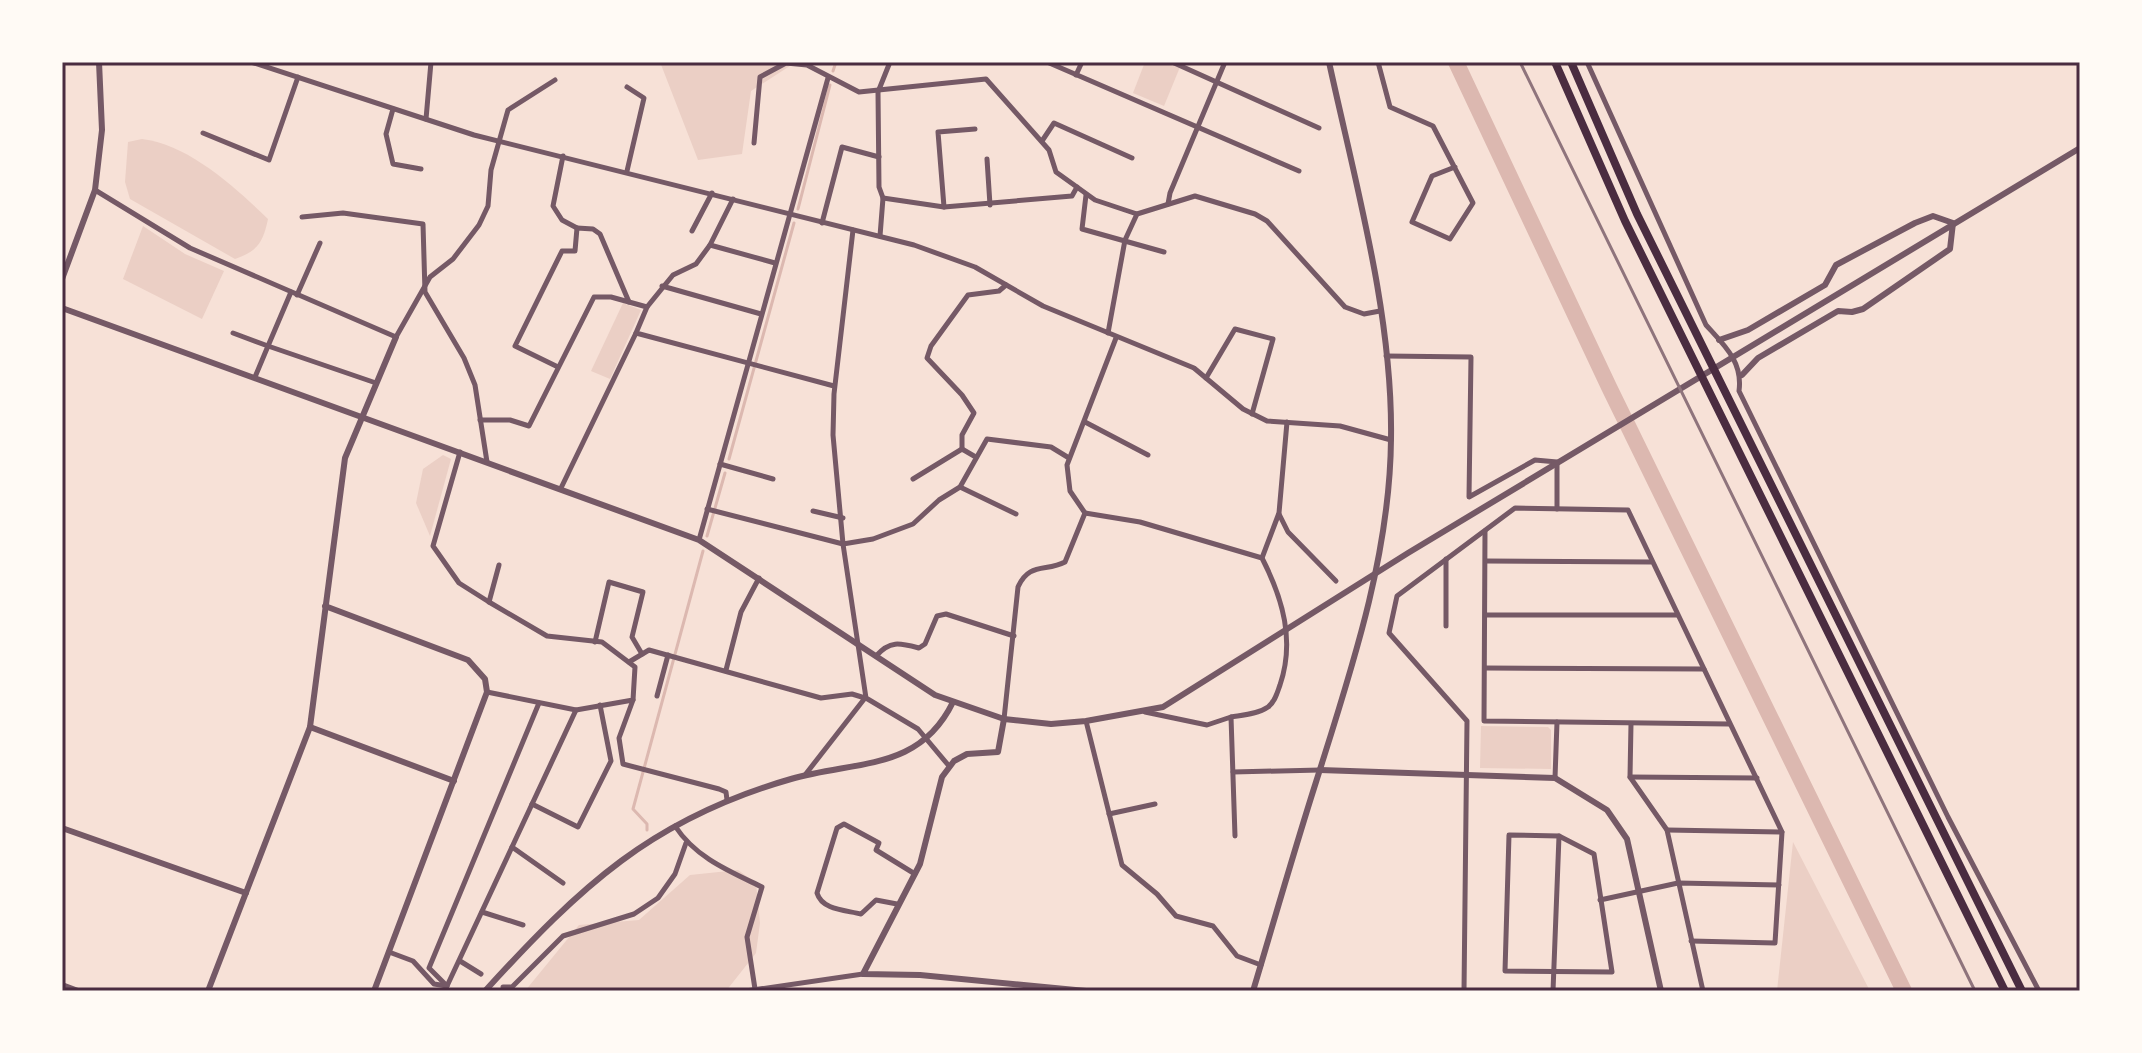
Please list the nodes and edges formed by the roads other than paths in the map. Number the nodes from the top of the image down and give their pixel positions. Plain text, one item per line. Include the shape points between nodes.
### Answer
1 (99, 62) edge
2 (251, 62) edge
3 (431, 62) edge
4 (890, 62) edge
5 (1047, 62) edge
6 (1082, 62) edge
7 (1172, 62) edge
8 (1225, 62) edge
9 (1329, 62) edge
10 (1378, 62) edge
11 (1555, 62) edge
12 (1571, 62) edge
13 (1587, 62) edge
14 (1076, 75) junction
15 (298, 77) junction
16 (828, 78) junction
17 (555, 80) dead end
18 (1217, 81) junction
19 (627, 87) dead end
20 (878, 92) junction
21 (393, 109) junction
22 (426, 119) junction
23 (1197, 127) junction
24 (1319, 128) dead end
25 (975, 129) dead end
26 (203, 133) dead end
27 (498, 139) junction
28 (1042, 141) junction
29 (754, 143) dead end
30 (2080, 148) edge
31 (563, 156) junction
32 (879, 157) junction
33 (1132, 158) dead end
34 (987, 159) dead end
35 (1455, 167) junction
36 (421, 169) dead end
37 (627, 171) junction
38 (1299, 171) dead end
39 (1077, 187) junction
40 (95, 190) junction
41 (712, 193) junction
42 (1086, 195) junction
43 (883, 198) junction
44 (733, 199) junction
45 (1168, 204) junction
46 (990, 205) junction
47 (944, 207) junction
48 (788, 214) junction
49 (1137, 214) junction
50 (302, 217) dead end
51 (822, 223) junction
52 (1953, 223) junction
53 (577, 228) junction
54 (853, 230) junction
55 (692, 231) dead end
56 (880, 236) junction
57 (1125, 240) junction
58 (320, 243) dead end
59 (710, 245) junction
60 (1164, 252) dead end
61 (775, 263) junction
62 (62, 279) edge
63 (661, 285) junction
64 (1006, 285) junction
65 (425, 292) junction
66 (294, 293) junction
67 (629, 302) junction
68 (647, 307) junction
69 (62, 308) edge
70 (1380, 311) junction
71 (761, 314) junction
72 (233, 333) dead end
73 (636, 333) junction
74 (1108, 333) junction
75 (396, 337) junction
76 (1116, 338) junction
77 (1719, 340) junction
78 (268, 346) junction
79 (1386, 356) junction
80 (752, 363) junction
81 (558, 367) junction
82 (1742, 375) junction
83 (255, 377) junction
84 (1206, 378) junction
85 (376, 383) junction
86 (835, 386) junction
87 (1252, 414) junction
88 (363, 416) junction
89 (480, 420) junction
90 (1085, 422) junction
91 (1287, 422) junction
92 (1391, 440) junction
93 (962, 449) junction
94 (461, 451) junction
95 (1148, 455) dead end
96 (975, 456) junction
97 (1069, 458) junction
98 (487, 462) junction
99 (720, 464) junction
100 (773, 479) dead end
101 (913, 479) dead end
102 (960, 487) junction
103 (561, 488) junction
104 (709, 509) junction
105 (1557, 509) junction
106 (813, 511) dead end
107 (1085, 513) junction
108 (1279, 513) junction
109 (1016, 514) dead end
110 (843, 518) junction
111 (1485, 530) junction
112 (699, 540) junction
113 (843, 544) junction
114 (1262, 558) junction
115 (1446, 558) junction
116 (1486, 561) junction
117 (1651, 562) junction
118 (499, 565) dead end
119 (1375, 573) junction
120 (759, 577) junction
121 (1336, 581) dead end
122 (489, 602) junction
123 (325, 606) junction
124 (1486, 615) junction
125 (1677, 615) junction
126 (1446, 626) dead end
127 (1286, 631) junction
128 (1014, 636) junction
129 (595, 642) junction
130 (856, 643) junction
131 (642, 654) junction
132 (673, 656) junction
133 (876, 656) junction
134 (629, 662) junction
135 (1485, 668) junction
136 (1704, 669) junction
137 (726, 670) junction
138 (487, 692) junction
139 (657, 696) dead end
140 (866, 698) junction
141 (633, 700) junction
142 (953, 702) junction
143 (539, 703) junction
144 (600, 705) junction
145 (576, 710) junction
146 (1144, 712) junction
147 (1231, 717) junction
148 (1004, 719) junction
149 (1086, 721) junction
150 (1557, 722) junction
151 (1631, 724) junction
152 (1729, 724) junction
153 (310, 727) junction
154 (927, 740) junction
155 (949, 766) junction
156 (1320, 770) junction
157 (1233, 772) junction
158 (805, 775) junction
159 (1467, 775) junction
160 (1630, 777) junction
161 (1555, 778) junction
162 (1757, 778) junction
163 (454, 781) junction
164 (727, 800) junction
165 (532, 804) junction
166 (1155, 804) dead end
167 (1109, 814) junction
168 (675, 826) junction
169 (62, 828) edge
170 (1667, 830) junction
171 (1782, 832) junction
172 (1235, 836) dead end
173 (1559, 836) junction
174 (686, 843) junction
175 (512, 847) junction
176 (915, 874) junction
177 (563, 883) dead end
178 (1678, 883) junction
179 (1779, 885) junction
180 (1639, 892) junction
181 (246, 893) junction
182 (1600, 900) junction
183 (897, 904) junction
184 (482, 912) junction
185 (523, 925) dead end
186 (547, 938) dead end
187 (1691, 941) junction
188 (555, 943) junction
189 (389, 952) junction
190 (460, 961) junction
191 (1261, 965) junction
192 (1553, 970) junction
193 (481, 974) dead end
194 (863, 974) junction
195 (62, 985) edge
196 (447, 986) junction
197 (503, 987) dead end
198 (755, 989) junction
199 (78, 991) edge
200 (208, 991) edge
201 (374, 991) edge
202 (485, 991) edge
203 (746, 991) edge
204 (1086, 991) edge
205 (1253, 991) edge
206 (1464, 991) edge
207 (1553, 991) edge
208 (1661, 991) edge
209 (1703, 991) edge
210 (2005, 991) edge
211 (2022, 991) edge
212 (2039, 991) edge

1 - 40 street via 102,130
2 - 15 street
3 - 22 street
4 - 20 street
5 - 14 street
6 - 14 street
7 - 18 street
8 - 18 street
9 - 70 street
10 - 35 street via 1390,107 1433,126
11 - 210 highway via 1625,221
12 - 211 highway via 1637,214
13 - 77 street via 1706,325
14 - 23 street
15 - 21 street
15 - 26 street via 269,160
16 - 20 street via 859,92
16 - 29 street via 807,65 786,63 760,77
16 - 48 street
17 - 27 street via 508,110
18 - 23 street
18 - 24 street
19 - 37 street via 644,98
20 - 28 street via 986,79
20 - 32 street
21 - 22 street
21 - 36 street via 386,134 393,164
22 - 27 street
23 - 38 street
23 - 45 street
25 - 47 street via 938,132
27 - 31 street
27 - 65 street via 488,206 479,225 453,259 430,277
28 - 33 street via 1054,123
28 - 39 street via 1056,172
30 - 52 street
31 - 37 street
31 - 53 street via 553,206 562,220
32 - 43 street
32 - 51 street via 842,147
34 - 46 street
35 - 35 street via 1432,176 1412,222 1450,239 1473,203
37 - 41 street
39 - 42 street
39 - 46 street via 1072,196
40 - 62 street
40 - 66 street via 190,248
41 - 44 street
41 - 55 street
42 - 49 street
42 - 57 street via 1082,229
43 - 47 street
43 - 56 street
44 - 48 street
44 - 59 street
45 - 49 street
45 - 70 street via 1195,196 1255,214 1345,307 1364,314
46 - 47 street
48 - 51 street
48 - 61 street
49 - 57 street
50 - 65 street via 343,213 423,224
51 - 54 street
52 - 77 street via 1933,216 1915,223 1836,265 1825,285 1748,330
52 - 82 street via 1950,249 1863,309 1838,311 1758,358
52 - 119 street
53 - 67 street via 600,234
53 - 81 street via 575,251 562,251 515,346
54 - 56 street
54 - 86 street
56 - 64 street via 975,267
57 - 60 street
57 - 74 street
58 - 66 street
59 - 61 street
59 - 63 street via 696,264
61 - 71 street
63 - 68 street
63 - 71 street
64 - 74 street
64 - 93 street via 999,291 968,295 927,358 974,413 962,435
65 - 75 street
65 - 89 street via 464,358
66 - 75 street
66 - 78 street
67 - 68 street
67 - 81 street via 594,297
68 - 73 street
69 - 83 street
70 - 79 street
71 - 80 street
72 - 78 street
73 - 80 street
73 - 103 street
74 - 76 street
75 - 85 street
76 - 84 street via 1194,368
76 - 90 street
77 - 82 street
78 - 83 street
78 - 85 street
79 - 92 street
79 - 105 street via 1471,357 1469,497 1535,460 1557,462
80 - 86 street
80 - 99 street
81 - 89 street via 529,426
82 - 212 street via 1739,391 1746,406
83 - 88 street
84 - 87 street
84 - 87 street via 1235,329 1273,339
85 - 88 street
86 - 110 street via 833,435
87 - 91 street
88 - 94 street
88 - 123 street via 345,458
89 - 98 street
90 - 95 street
90 - 97 street
91 - 92 street via 1340,426
91 - 108 street
92 - 119 street
93 - 96 street
93 - 101 street
94 - 98 street
94 - 122 street via 433,546 459,583
96 - 97 street via 987,439 1051,447
96 - 102 street
97 - 107 street via 1070,491
98 - 103 street
99 - 100 street
99 - 104 street
102 - 109 street
102 - 113 street via 913,524
103 - 112 street
104 - 112 street
104 - 113 street
105 - 111 street via 1515,508
105 - 117 street via 1628,510
106 - 110 street
107 - 114 street via 1140,522
107 - 128 street via 1065,562 1041,566 1022,578
108 - 114 street
108 - 121 street via 1288,532
110 - 113 street
111 - 115 street
111 - 116 street
112 - 120 street
113 - 130 street
114 - 127 street via 1278,589
115 - 126 street
115 - 159 street via 1397,596 1389,633 1467,721
116 - 117 street
116 - 124 street
117 - 125 street
118 - 122 street
119 - 127 street
119 - 156 street
120 - 130 street
120 - 137 street via 741,612
122 - 129 street via 547,636
123 - 138 street via 468,660 485,679
123 - 153 street
124 - 125 street
124 - 135 street
125 - 136 street
127 - 146 street via 1163,707
127 - 147 street via 1285,670 1275,699 1268,707
128 - 133 street via 946,614 937,616 919,648 896,642
128 - 148 street
129 - 131 street via 609,582 643,592 632,637
129 - 134 street
130 - 133 street
130 - 140 street
131 - 132 street via 649,650
131 - 134 street
132 - 137 street
132 - 139 street
133 - 142 street via 925,690
134 - 141 street via 635,667
135 - 136 street
135 - 150 street via 1484,721
136 - 152 street
137 - 140 street via 821,698
138 - 143 street
138 - 163 street
140 - 154 street
140 - 158 street
141 - 144 street
141 - 164 street via 619,738 623,764 719,789
142 - 148 street
142 - 154 street
143 - 145 street
143 - 196 street via 429,968
144 - 145 street
144 - 165 street via 611,761 578,827
145 - 165 street
146 - 147 street via 1207,725
146 - 149 street
147 - 157 street
148 - 149 street
148 - 155 street via 998,752 967,754
149 - 167 street
150 - 151 street
150 - 161 street
151 - 152 street
151 - 160 street
152 - 162 street
153 - 163 street
153 - 181 street
154 - 155 street
154 - 158 street via 899,756
155 - 176 street
156 - 157 street
156 - 159 street
156 - 191 street
157 - 172 street
158 - 164 street
159 - 161 street
159 - 206 street
160 - 162 street
160 - 170 street
161 - 180 street via 1616,819 1627,839
162 - 171 street
163 - 189 street
164 - 168 street
165 - 175 street
166 - 167 street
167 - 191 street via 1122,865 1176,916 1213,926 1237,956
168 - 174 street
168 - 202 street via 605,870
169 - 181 street
170 - 171 street
170 - 178 street
171 - 179 street
173 - 182 street via 1594,854
173 - 192 street
173 - 192 street via 1509,835 1505,971
174 - 188 street via 675,874 658,898 634,914
174 - 198 street via 762,887 747,937
175 - 177 street
175 - 184 street
176 - 183 street
176 - 183 street via 876,850 879,843 853,827 837,828 818,899 861,914 876,900
178 - 179 street
178 - 180 street
178 - 187 street
179 - 187 street via 1775,943
180 - 182 street
180 - 208 street
181 - 200 street
182 - 192 street via 1612,972
183 - 194 street
184 - 185 street
184 - 190 street
186 - 188 street
187 - 209 street
188 - 197 street via 512,987
189 - 196 street via 413,961 434,984
189 - 201 street
190 - 193 street
190 - 196 street
191 - 205 street
192 - 207 street
194 - 198 street
194 - 204 street
195 - 199 street
198 - 203 street

